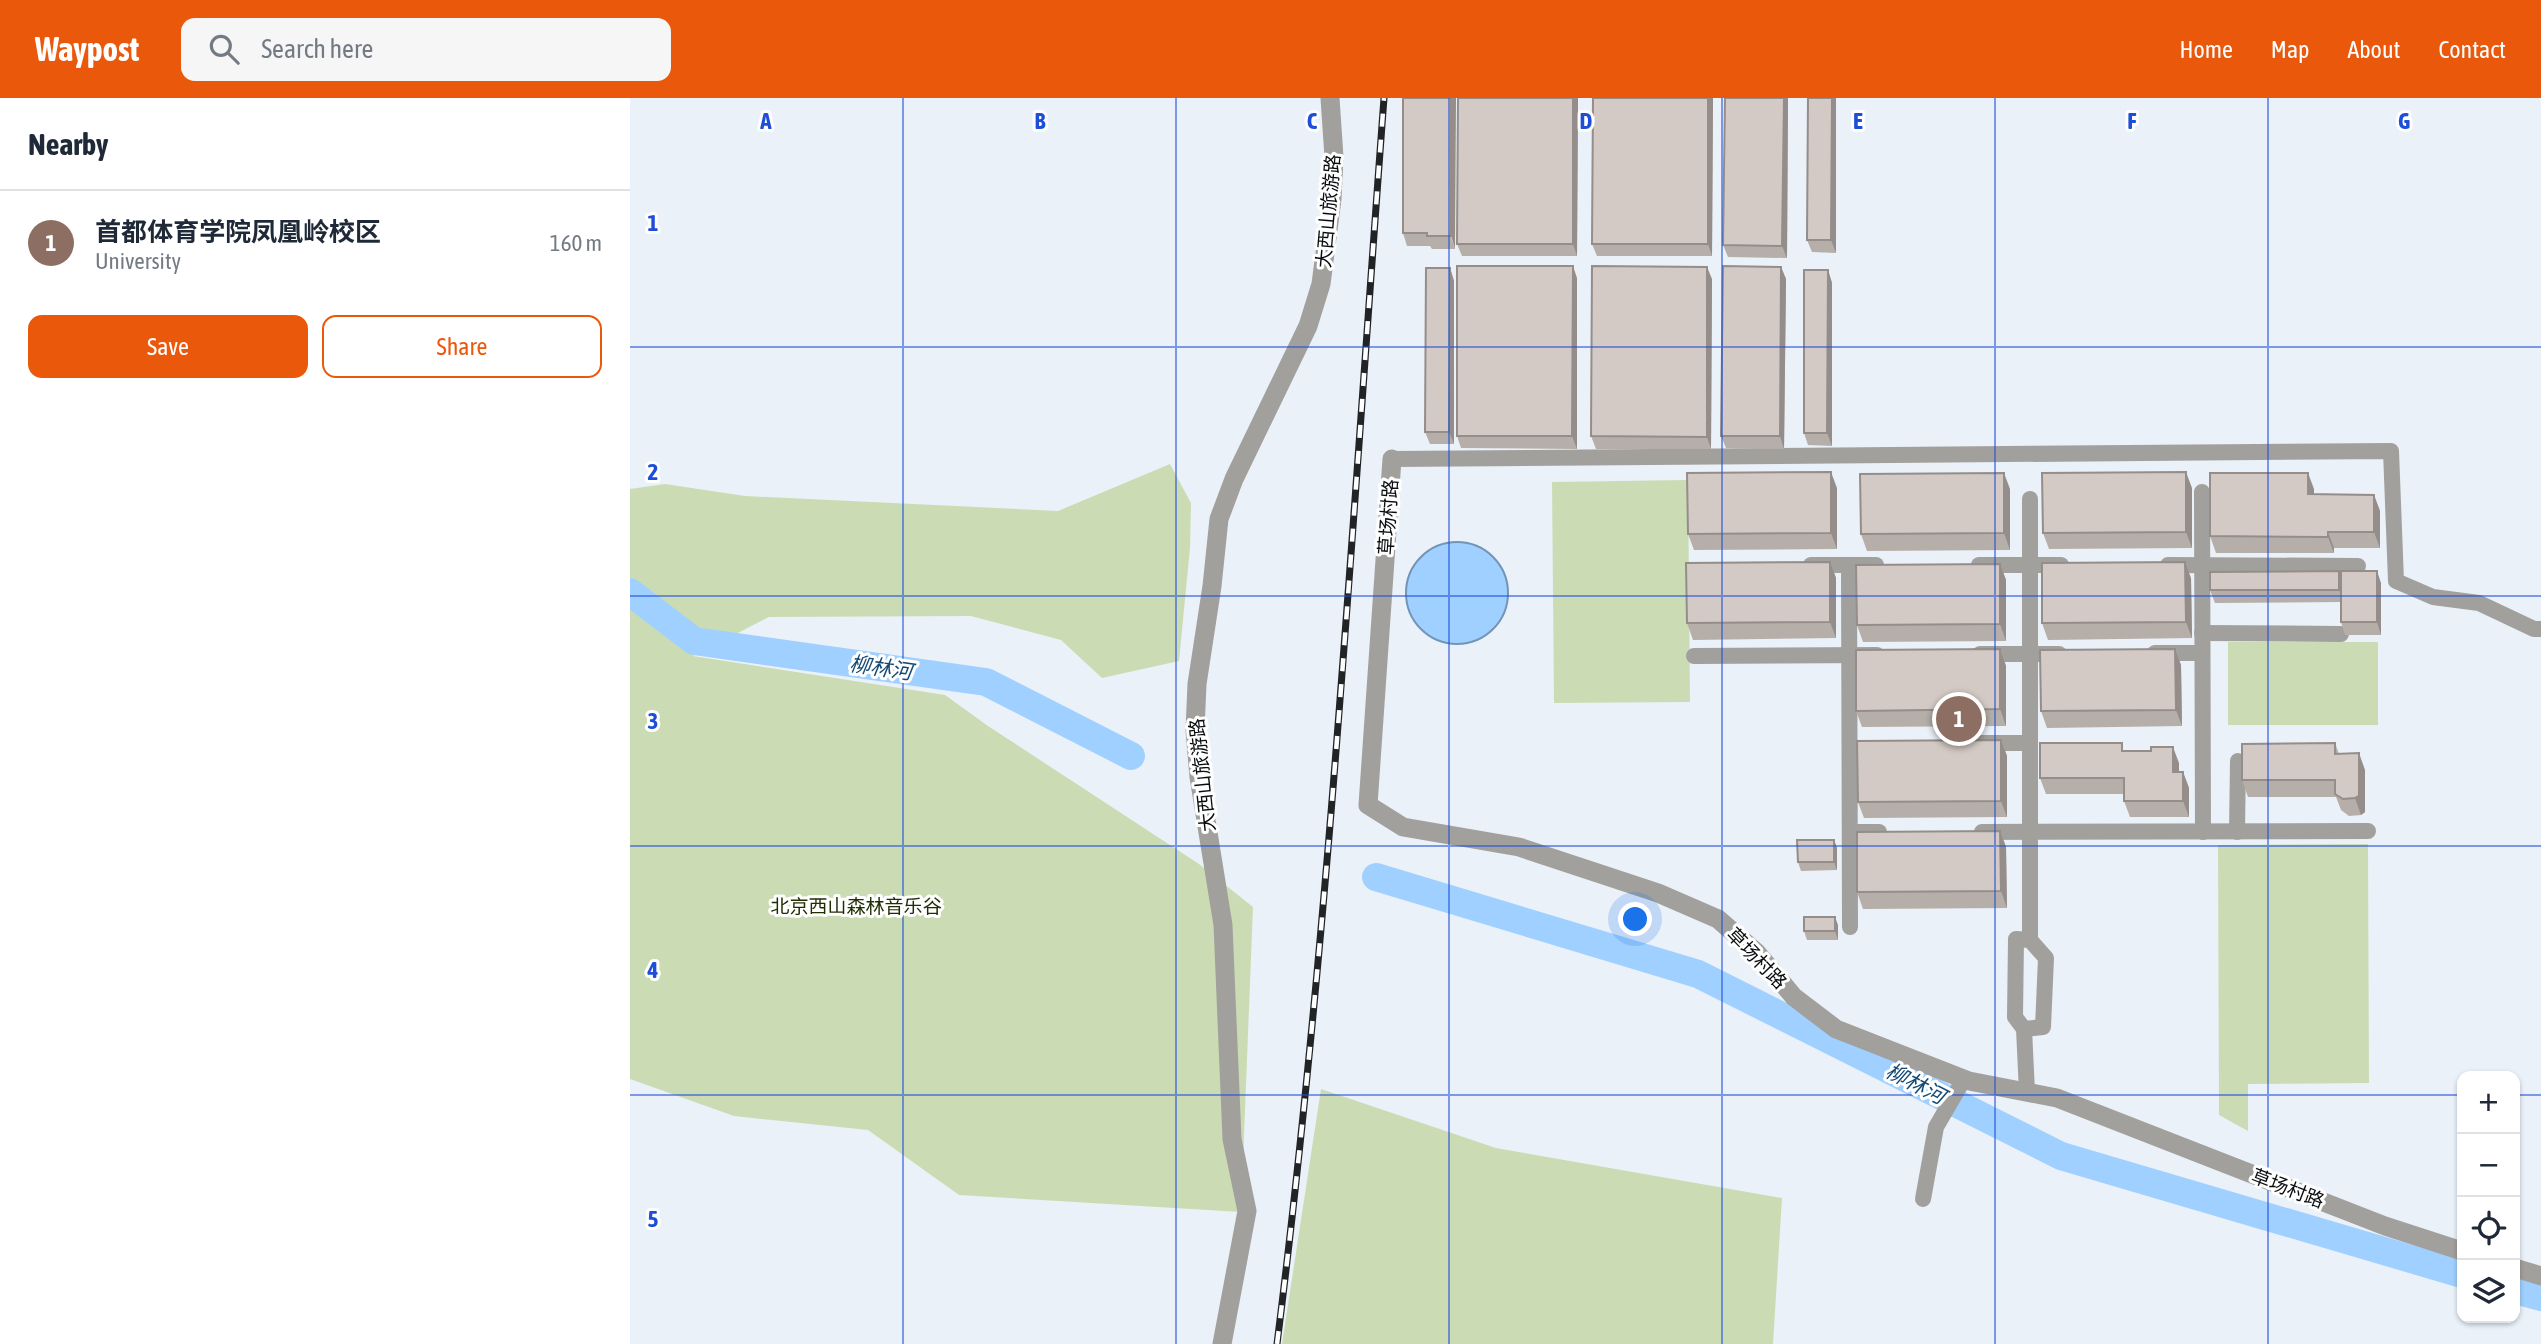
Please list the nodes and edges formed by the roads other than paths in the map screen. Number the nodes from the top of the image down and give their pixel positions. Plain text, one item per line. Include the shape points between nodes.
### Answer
1 (1331, 98) edge
2 (1392, 459) joint
3 (2202, 492) dead end
4 (2030, 499) dead end
5 (1794, 565) edge
6 (1850, 565) junction
7 (1891, 565) edge
8 (1961, 565) edge
9 (2030, 565) junction
10 (2083, 565) edge
11 (2149, 565) edge
12 (2202, 565) junction
13 (2358, 566) dead end
14 (2541, 629) edge
15 (2202, 633) junction
16 (2341, 634) edge
17 (2136, 653) edge
18 (2202, 653) junction
19 (1961, 654) edge
20 (2030, 654) junction
21 (2070, 654) edge
22 (1850, 655) junction
23 (1891, 655) edge
24 (1694, 656) dead end
25 (1961, 743) edge
26 (2030, 743) junction
27 (2238, 761) dead end
28 (2368, 831) dead end
29 (1850, 832) junction
30 (1891, 832) edge
31 (1961, 832) edge
32 (2030, 832) junction
33 (2203, 832) junction
34 (2237, 832) junction
35 (1850, 927) dead end
36 (2030, 940) junction
37 (2024, 1028) junction
38 (1962, 1083) junction
39 (2027, 1092) junction
40 (1923, 1199) dead end
41 (2457, 1249) edge
42 (2520, 1270) edge
43 (2541, 1276) edge
44 (1222, 1344) edge

1 - 44 street, 大西山旅游路 via 1332,199 1321,284 1308,326 1219,519 1197,684 1199,777 1223,925 1231,1139 1247,1211
2 - 14 street via 2391,451 2396,581 2434,597 2479,603
2 - 38 street, 草场村路 via 1368,805 1403,827 1520,848 1658,893 1718,919 1758,953 1794,998 1836,1029
3 - 12 street
4 - 9 street
5 - 6 street
6 - 7 street
6 - 22 street
8 - 9 street
9 - 10 street
9 - 20 street
11 - 12 street
12 - 13 street
12 - 15 street
15 - 16 street
15 - 18 street
17 - 18 street
18 - 33 street
19 - 20 street
20 - 21 street
20 - 26 street
22 - 23 street
22 - 24 street
22 - 29 street via 1857,742
25 - 26 street
26 - 32 street
27 - 34 street
28 - 34 street
29 - 30 street
29 - 35 street
31 - 32 street
32 - 33 street
32 - 36 street
33 - 34 street
36 - 37 street via 2016,939 2015,1017
36 - 37 street via 2046,958 2043,1027
37 - 39 street
38 - 39 street, 草场村路
38 - 40 street via 1936,1127
39 - 41 street, 草场村路 via 2057,1098 2385,1226
42 - 43 street

